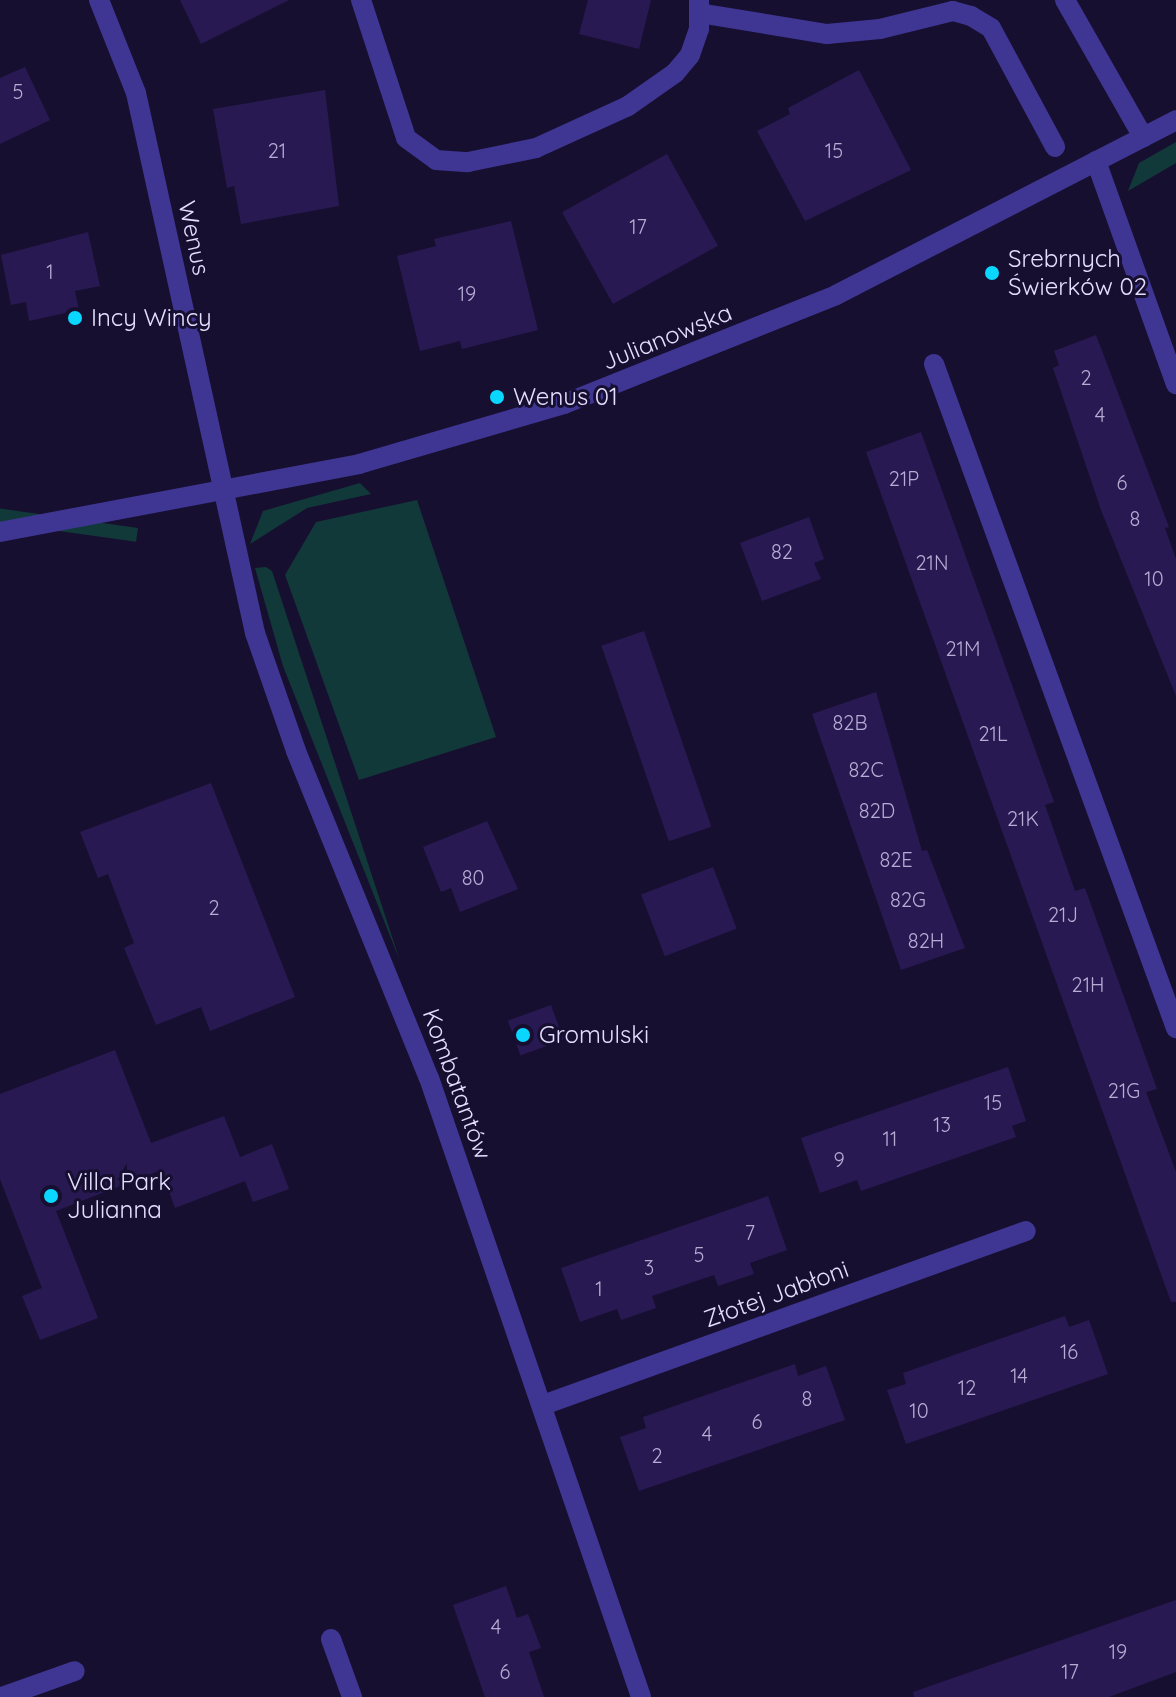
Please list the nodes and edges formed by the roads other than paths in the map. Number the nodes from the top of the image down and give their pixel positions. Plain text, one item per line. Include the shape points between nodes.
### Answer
1 (99, 0) edge
2 (361, 0) edge
3 (1065, 0) edge
4 (699, 6) edge
5 (1176, 120) edge
6 (1143, 137) junction
7 (1055, 147) dead end
8 (1096, 161) junction
9 (934, 364) dead end
10 (1176, 384) edge
11 (220, 492) junction
12 (0, 532) edge
13 (1176, 1028) edge
14 (1026, 1231) dead end
15 (543, 1405) junction
16 (331, 1639) dead end
17 (75, 1671) dead end
18 (2, 1697) edge
19 (352, 1697) edge
20 (641, 1697) edge

1 - 11 street, Wenus via 136,93
2 - 4 street via 406,138 436,160 468,162 536,148 628,106 675,73 690,55
3 - 6 street
4 - 7 street via 827,34 880,29 953,11 971,16 991,28
5 - 6 street, Julianowska
6 - 8 street, Julianowska
8 - 10 street
8 - 11 street, Julianowska via 836,295 616,385 359,464
9 - 13 street
11 - 12 street, Julianowska
11 - 15 street, Kombatantów via 255,633 296,751 429,1078
14 - 15 street, Złotej Jabłoni
15 - 20 street, Kombatantów
16 - 19 street
17 - 18 street

